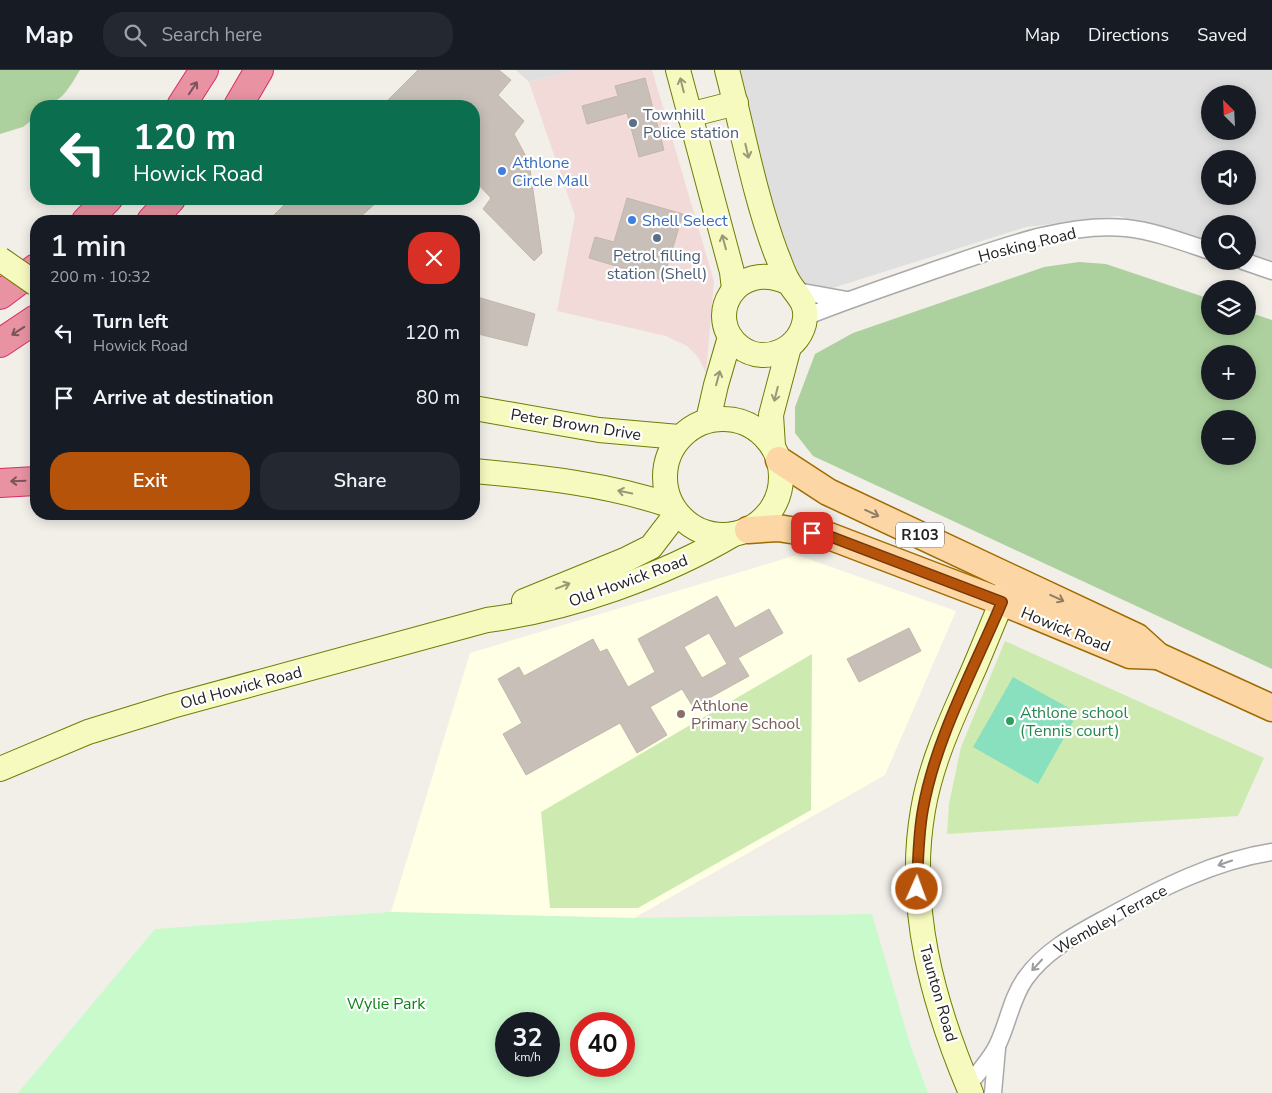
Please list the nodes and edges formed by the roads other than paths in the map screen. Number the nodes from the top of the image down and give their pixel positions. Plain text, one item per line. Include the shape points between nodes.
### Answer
1 (204, 70) edge
2 (259, 70) edge
3 (678, 70) edge
4 (727, 70) edge
5 (184, 100) edge
6 (242, 100) edge
7 (736, 103) junction
8 (690, 115) junction
9 (102, 205) edge
10 (166, 205) edge
11 (92, 215) edge
12 (156, 215) edge
13 (1201, 248) edge
14 (0, 259) edge
15 (1256, 265) edge
16 (1272, 271) edge
17 (30, 272) edge
18 (30, 280) edge
19 (793, 287) junction
20 (734, 289) junction
21 (0, 295) edge
22 (847, 300) junction
23 (805, 318) junction
24 (30, 322) edge
25 (730, 337) junction
26 (0, 343) edge
27 (789, 347) junction
28 (480, 409) edge
29 (708, 420) junction
30 (679, 437) junction
31 (776, 453) junction
32 (480, 472) edge
33 (30, 481) edge
34 (0, 482) edge
35 (674, 509) junction
36 (741, 532) junction
37 (1012, 578) junction
38 (1002, 602) junction
39 (487, 620) junction
40 (1158, 656) junction
41 (1272, 708) edge
42 (0, 769) edge
43 (1272, 852) edge
44 (997, 1046) junction
45 (969, 1089) edge
46 (993, 1093) edge

5 -> 1 highway
2 - 6 highway
8 -> 3 street
4 - 7 street
7 - 8 street
7 -> 19 street via 757,195 776,254
20 -> 8 street
9 - 11 highway
10 - 12 highway
13 - 22 street, Hosking Road via 1126,228 1092,228 1001,248
14 - 18 street, bridge
15 - 16 street
17 - 21 highway
19 - 20 street via 775,276 760,275
19 - 22 street, Hosking Road
19 - 23 street via 803,303
20 - 25 street via 725,310
22 - 23 street, Hosking Road
23 - 27 street via 800,334
24 -> 26 highway
25 - 27 street via 739,347 764,356 777,354
29 -> 25 street
27 -> 31 street via 771,415
28 - 30 street, Peter Brown Drive via 599,430
29 - 30 street, R103 via 692,426
29 - 31 street, R103 via 727,418 745,422 761,432
30 - 35 street, R103 via 664,470 665,488
31 - 36 street, R103 via 782,477 776,500 762,520
31 -> 37 main road, Howick Road / R103 via 828,492
35 -> 32 street via 611,489 533,476
33 -> 34 highway
35 - 36 street, R103 via 688,524 703,532 718,535
39 -> 35 street, Old Howick Road / R103 via 651,547
36 - 38 main road, Howick Road / R103 via 778,528 829,536
36 - 39 street, Old Howick Road / R103 via 658,572 562,604
37 - 38 street, Taunton Road
37 -> 40 main road, Howick Road / R103 via 1138,637
38 - 40 main road, Howick Road / R103 via 1130,655
38 - 45 street, Taunton Road via 937,758 923,809 919,842 917,889 922,935 932,979
39 - 42 street, Old Howick Road / R103 via 172,706 88,732
40 - 41 main road, Howick Road / R103
43 -> 44 street, Wembley Terrace via 1225,862 1154,892 1048,953 1024,980
44 - 45 street, Wembley Terrace
44 - 46 street, Wembley Terrace

